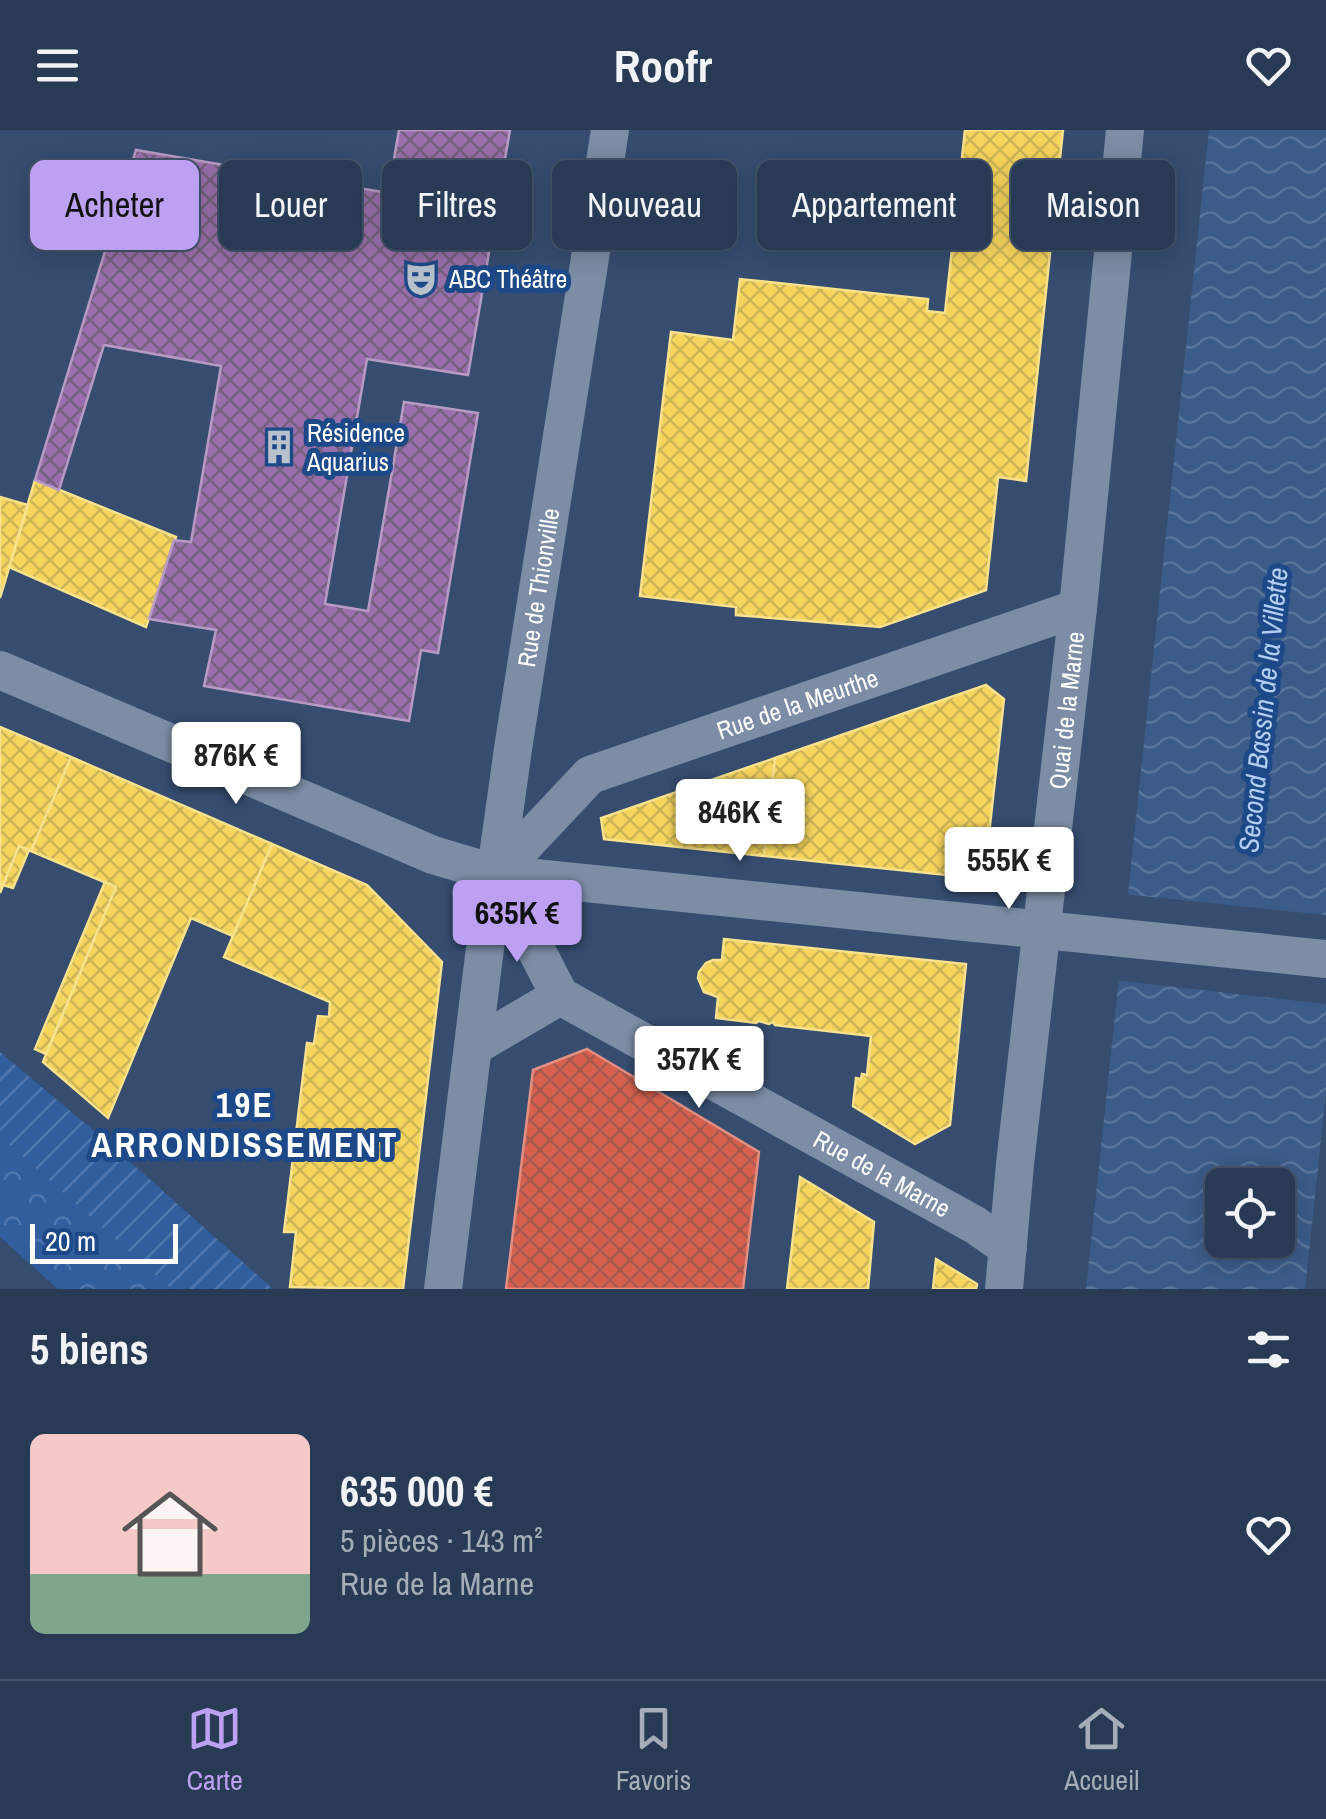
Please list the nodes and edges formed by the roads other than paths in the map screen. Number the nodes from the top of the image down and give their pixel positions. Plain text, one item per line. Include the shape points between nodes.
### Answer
1 (610, 130) edge
2 (1126, 130) edge
3 (1078, 608) junction
4 (0, 670) edge
5 (497, 874) junction
6 (1326, 960) edge
7 (560, 996) junction
8 (473, 1047) junction
9 (1008, 1248) junction
10 (443, 1289) edge
11 (1004, 1289) edge

1 - 5 street, Rue de Thionville
2 - 3 street, Quai de la Marne
3 - 5 street, Rue de la Meurthe via 590,775
3 - 9 street, Quai de la Marne
4 - 5 street via 433,855
5 - 6 street, bridge
5 - 7 street
5 - 8 street, Rue de Thionville
7 - 8 street
7 - 9 street, Rue de la Marne
8 - 10 street, Rue de Thionville
9 - 11 street, Quai de la Marne

